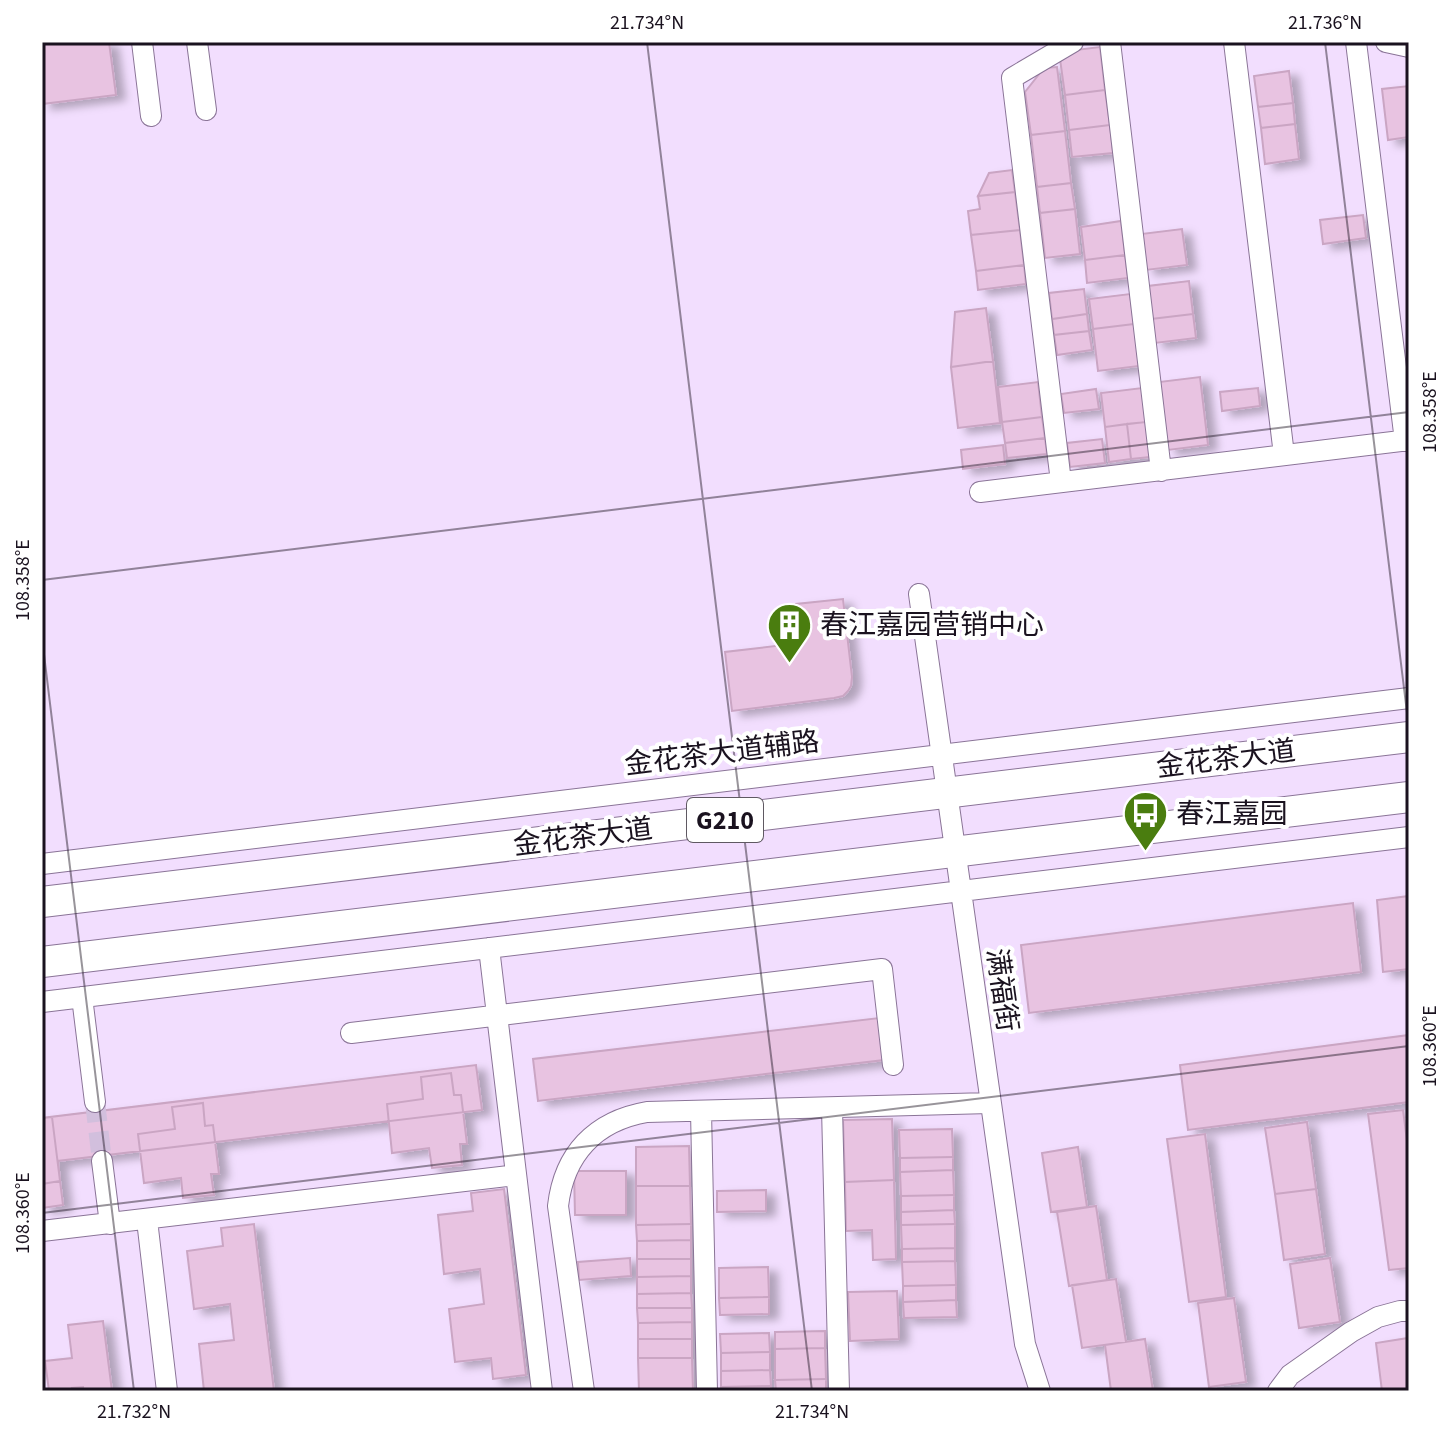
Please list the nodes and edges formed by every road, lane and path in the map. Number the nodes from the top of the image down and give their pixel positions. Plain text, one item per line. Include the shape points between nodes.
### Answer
1 (142, 42) edge
2 (197, 42) edge
3 (1073, 42) edge
4 (1110, 42) edge
5 (1234, 42) edge
6 (1356, 42) edge
7 (1386, 42) edge
8 (1409, 47) edge
9 (206, 110) dead end
10 (151, 116) dead end
11 (1407, 441) edge
12 (1284, 455) junction
13 (1161, 471) junction
14 (1061, 482) junction
15 (980, 492) dead end
16 (919, 594) dead end
17 (1409, 698) edge
18 (1409, 737) edge
19 (941, 755) junction
20 (946, 793) junction
21 (1409, 797) edge
22 (1409, 837) edge
23 (954, 852) junction
24 (42, 864) edge
25 (960, 891) junction
26 (42, 902) edge
27 (489, 948) junction
28 (42, 962) edge
29 (82, 997) junction
30 (42, 1002) edge
31 (497, 1015) junction
32 (351, 1033) dead end
33 (893, 1065) dead end
34 (95, 1102) tunnel mouth
35 (990, 1103) junction
36 (832, 1108) junction
37 (701, 1111) junction
38 (102, 1161) tunnel mouth
39 (516, 1175) junction
40 (147, 1220) junction
41 (110, 1224) junction
42 (42, 1231) edge
43 (1409, 1311) edge
44 (167, 1391) edge
45 (541, 1391) edge
46 (584, 1391) edge
47 (707, 1391) edge
48 (839, 1391) edge
49 (1040, 1391) edge
50 (1278, 1391) edge

1 - 10 street
2 - 9 street
3 - 14 street via 1012,78
4 - 13 street
5 - 12 street
6 - 11 street
7 - 8 street
11 - 12 street
12 - 13 street
13 - 14 street
14 - 15 street
16 - 19 street, 满福街
17 - 19 street, 金花茶大道辅路
18 - 20 highway, 金花茶大道 / G210
19 - 20 street, 满福街
19 - 24 street, 金花茶大道辅路
20 - 23 street, 满福街
20 - 26 highway, 金花茶大道 / G210
21 - 23 highway, G210
22 - 25 street
23 - 25 street, 满福街
23 - 28 highway, G210
25 - 27 street
25 - 35 street, 满福街
27 - 29 street
27 - 31 street
29 - 30 street
29 - 34 street
31 - 32 street
31 - 33 street via 882,969
31 - 39 street
35 - 36 street
35 - 49 street, 满福街 via 1025,1344
36 - 37 street
36 - 48 street
37 - 46 street via 647,1112 619,1119 583,1145 565,1174 558,1206
37 - 47 street
38 - 41 street
39 - 40 street
39 - 45 street
40 - 41 street
40 - 44 street
41 - 42 street
43 - 50 street via 1378,1317 1351,1332 1290,1375

